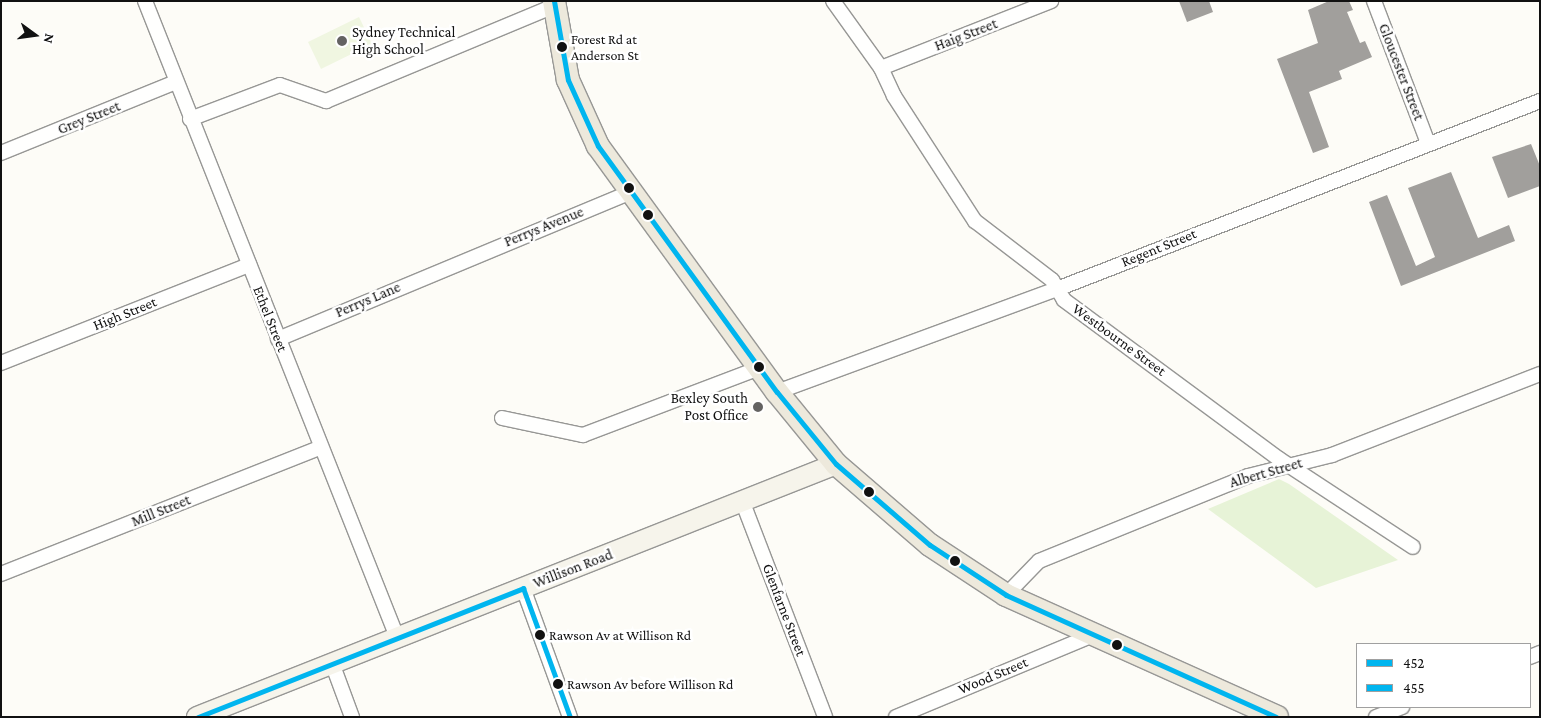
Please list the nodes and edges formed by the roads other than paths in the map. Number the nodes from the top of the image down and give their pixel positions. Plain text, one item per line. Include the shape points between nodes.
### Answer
1 (145, 1) edge
2 (833, 1) edge
3 (1051, 1) edge
4 (1374, 1) edge
5 (554, 4) edge
6 (881, 68) junction
7 (176, 82) junction
8 (1540, 100) edge
9 (190, 119) junction
10 (1428, 142) junction
11 (1, 153) edge
12 (629, 193) junction
13 (458, 262) joint
14 (249, 265) junction
15 (1058, 289) junction
16 (278, 339) junction
17 (1, 363) edge
18 (759, 368) junction
19 (1540, 374) edge
20 (777, 392) junction
21 (502, 418) dead end
22 (321, 447) junction
23 (836, 464) junction
24 (1288, 465) junction
25 (743, 503) junction
26 (1413, 547) dead end
27 (1, 574) edge
28 (523, 588) junction
29 (1006, 595) junction
30 (1091, 636) junction
31 (397, 637) junction
32 (332, 663) junction
33 (1399, 708) edge
34 (197, 717) edge
35 (352, 717) edge
36 (570, 717) edge
37 (825, 717) edge
38 (896, 717) edge
39 (1277, 717) edge
40 (1376, 717) edge

1 - 7 street, Ethel Street
2 - 6 street, Westbourne Street
3 - 6 street, Haig Street
4 - 10 street, Gloucester Street
5 - 9 street via 326,101 280,86
5 - 12 main road via 561,53 576,103
6 - 15 street, Westbourne Street via 894,96 976,221
7 - 9 street, Ethel Street
7 - 11 street, Grey Street
8 - 10 street, Regent Street
9 - 14 street, Ethel Street
10 - 15 street, Regent Street
12 - 13 street, Perrys Avenue
12 - 18 main road
13 - 16 street, Perrys Lane
14 - 16 street, Ethel Street
14 - 17 street, High Street
15 - 20 street, Regent Street
15 - 24 street, Westbourne Street via 1064,300
16 - 22 street, Ethel Street
18 - 20 main road
18 - 21 street via 583,435
19 - 24 street, Albert Street via 1332,455
20 - 23 main road
22 - 27 street, Mill Street
22 - 31 street, Ethel Street
23 - 25 main road, Willison Road
23 - 29 main road via 930,545
24 - 26 street, Westbourne Street
24 - 29 street, Albert Street via 1248,476 1039,561
25 - 28 main road, Willison Road
25 - 37 street, Glenfarne Street
28 - 31 main road, Willison Road
28 - 36 street
29 - 30 main road
30 - 38 street, Wood Street
30 - 39 main road
31 - 32 main road, Willison Road
32 - 34 main road, Willison Road
32 - 35 street
33 - 40 street

